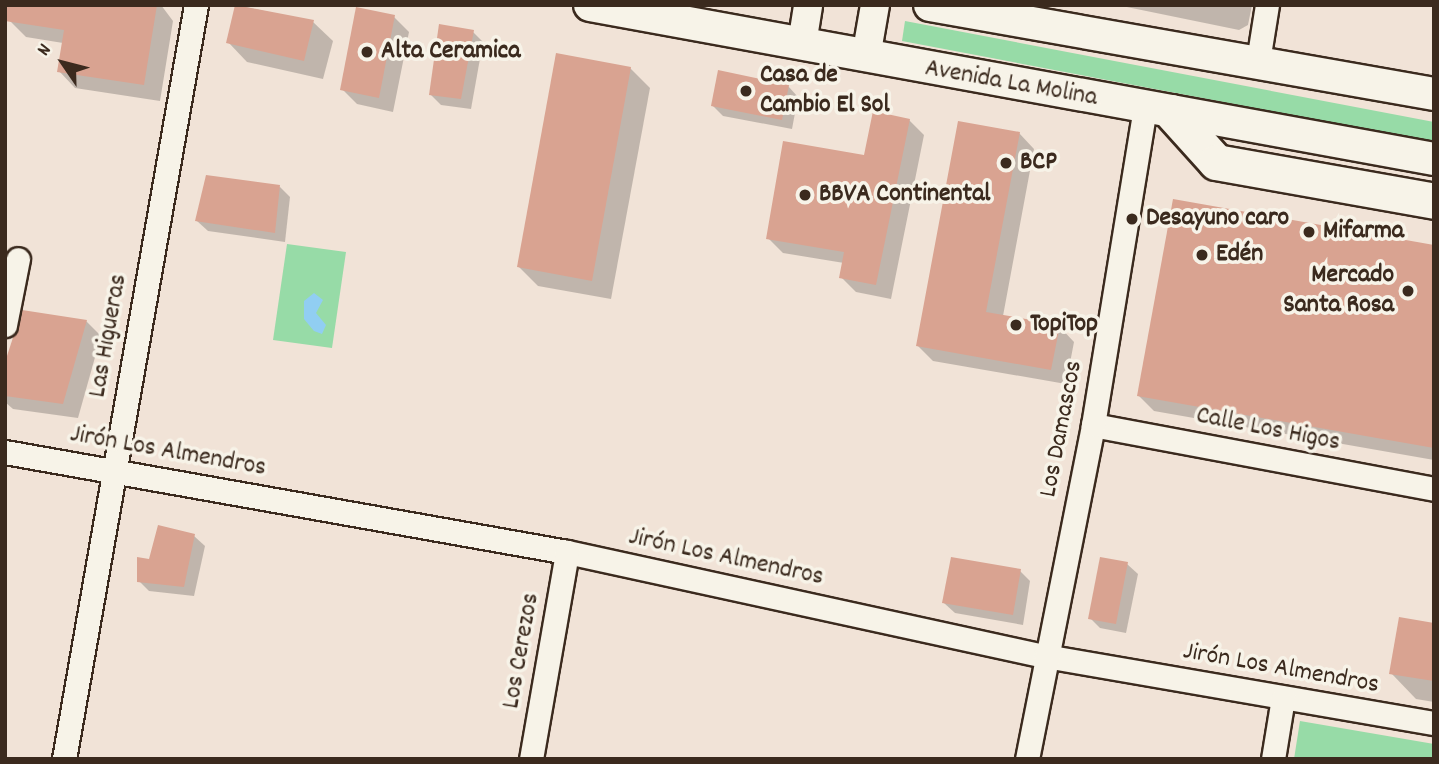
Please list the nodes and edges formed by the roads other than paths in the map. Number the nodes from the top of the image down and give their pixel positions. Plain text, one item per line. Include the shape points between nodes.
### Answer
1 (196, 5) edge
2 (590, 5) edge
3 (808, 5) edge
4 (875, 5) edge
5 (930, 5) edge
6 (1267, 5) edge
7 (631, 8) edge
8 (802, 44) junction
9 (866, 57) junction
10 (1258, 61) junction
11 (1434, 94) edge
12 (1158, 110) junction
13 (1434, 159) edge
14 (1434, 201) edge
15 (18, 258) dead end
16 (5, 325) edge
17 (1093, 425) junction
18 (5, 452) edge
19 (114, 470) junction
20 (1434, 489) edge
21 (567, 552) junction
22 (1045, 656) junction
23 (1283, 698) junction
24 (1434, 723) edge
25 (64, 759) edge
26 (531, 759) edge
27 (1027, 759) edge
28 (1273, 759) edge

1 - 19 street, Las Higueras
2 - 7 main road, Avenida La Molina
3 - 8 street
4 - 9 street
5 - 10 main road
6 - 10 street
7 - 8 main road, Avenida La Molina
8 - 9 main road, Avenida La Molina
9 - 12 main road, Avenida La Molina
10 - 11 main road
12 - 13 main road, Avenida La Molina
12 - 14 main road via 1216,162
12 - 17 street, Los Damascos
15 - 16 street
17 - 20 street, Calle Los Higos
17 - 22 street, Los Damascos
18 - 19 street, Jirón Los Almendros
19 - 21 street, Jirón Los Almendros
19 - 25 street, Las Higueras
21 - 22 street, Jirón Los Almendros
21 - 26 street, Los Cerezos
22 - 23 street, Jirón Los Almendros
22 - 27 street, Los Damascos
23 - 24 street, Jirón Los Almendros
23 - 28 street

